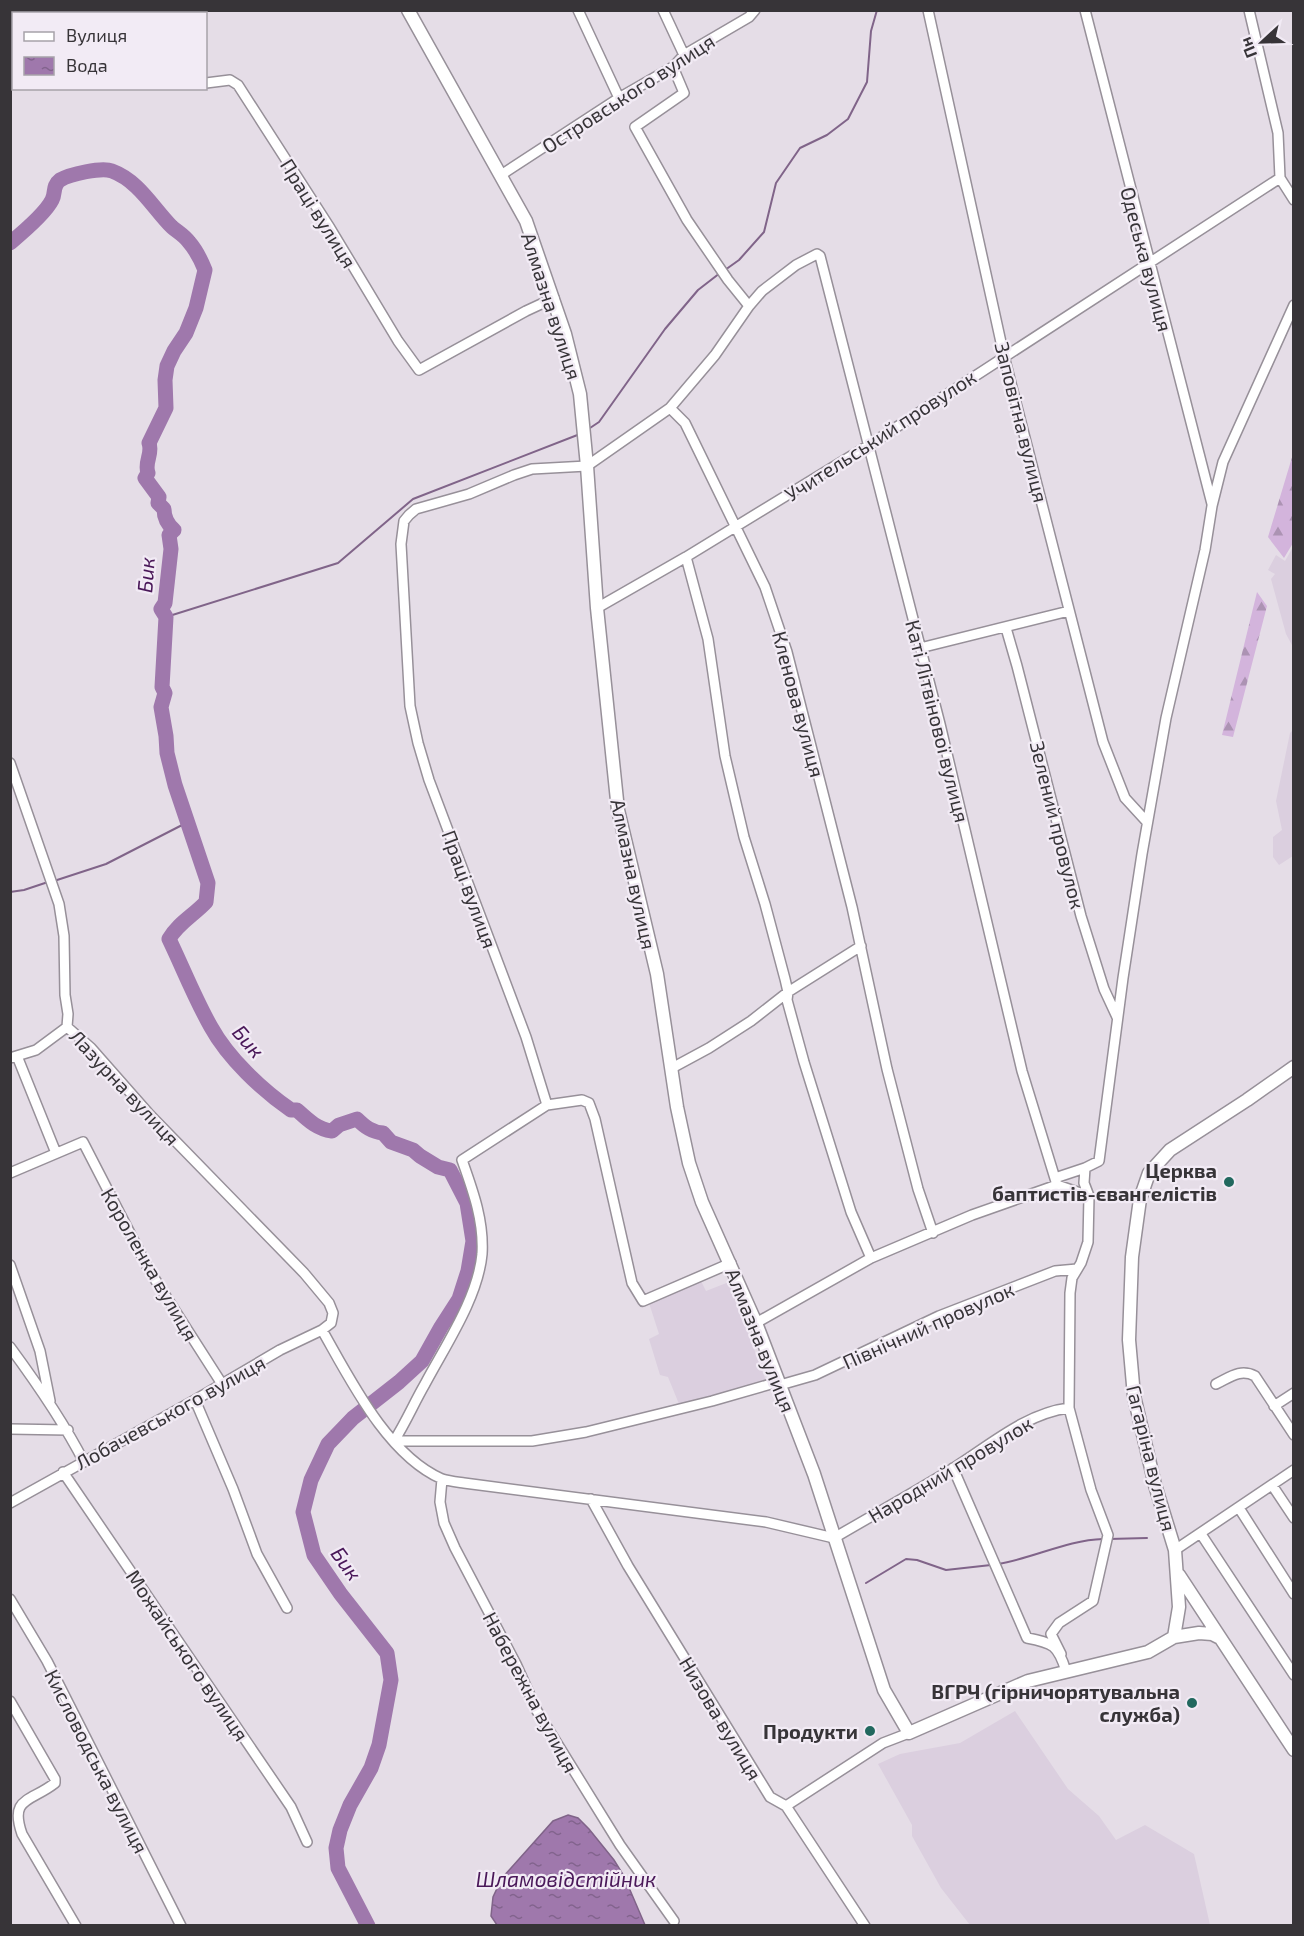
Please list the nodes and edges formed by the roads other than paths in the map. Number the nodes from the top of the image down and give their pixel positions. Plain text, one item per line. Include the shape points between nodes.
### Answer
1 (408, 10) edge
2 (578, 10) edge
3 (663, 10) edge
4 (755, 10) edge
5 (928, 10) edge
6 (1085, 10) edge
7 (1249, 10) edge
8 (684, 55) junction
9 (673, 67) junction
10 (207, 82) edge
11 (619, 98) junction
12 (501, 175) junction
13 (1280, 178) junction
14 (1293, 200) edge
15 (1149, 264) junction
16 (554, 298) junction
17 (1293, 305) edge
18 (749, 306) junction
19 (1004, 356) junction
20 (670, 408) junction
21 (869, 445) junction
22 (587, 466) junction
23 (1212, 506) junction
24 (735, 527) junction
25 (687, 557) junction
26 (597, 608) junction
27 (1069, 611) junction
28 (1006, 628) junction
29 (920, 648) junction
30 (10, 763) edge
31 (1147, 822) junction
32 (861, 946) junction
33 (788, 993) junction
34 (1118, 1019) junction
35 (67, 1027) junction
36 (14, 1057) edge
37 (1293, 1066) edge
38 (672, 1068) junction
39 (547, 1105) junction
40 (56, 1153) junction
41 (1085, 1168) junction
42 (10, 1173) edge
43 (1056, 1182) junction
44 (1089, 1196) junction
45 (933, 1233) junction
46 (872, 1258) junction
47 (731, 1263) junction
48 (10, 1265) edge
49 (1077, 1269) junction
50 (331, 1323) joint
51 (756, 1323) junction
52 (322, 1330) junction
53 (10, 1347) edge
54 (222, 1384) junction
55 (779, 1384) junction
56 (1215, 1384) dead end
57 (1293, 1393) edge
58 (50, 1401) junction
59 (195, 1401) junction
60 (1274, 1406) junction
61 (1069, 1408) junction
62 (10, 1429) edge
63 (68, 1430) junction
64 (1293, 1435) edge
65 (394, 1441) junction
66 (84, 1462) junction
67 (953, 1468) junction
68 (1293, 1470) edge
69 (63, 1472) junction
70 (442, 1479) junction
71 (1272, 1485) junction
72 (591, 1499) junction
73 (10, 1503) edge
74 (1239, 1508) junction
75 (1293, 1518) edge
76 (1201, 1534) junction
77 (834, 1538) junction
78 (1176, 1550) junction
79 (1177, 1573) junction
80 (1293, 1594) edge
81 (10, 1599) edge
82 (287, 1608) dead end
83 (1174, 1637) junction
84 (1220, 1638) junction
85 (1061, 1654) junction
86 (1066, 1671) junction
87 (1293, 1675) edge
88 (10, 1701) edge
89 (909, 1733) junction
90 (1293, 1750) edge
91 (786, 1806) junction
92 (307, 1842) dead end
93 (674, 1921) dead end
94 (76, 1926) edge
95 (181, 1926) edge
96 (865, 1926) edge

1 - 12 main road, Алмазна вулиця
2 - 11 street
3 - 8 street
4 - 8 street, Островського вулиця via 750,17
5 - 19 street, Заповітна вулиця
6 - 15 street, Одеська вулиця
7 - 13 street via 1278,133
8 - 9 street, Островського вулиця
9 - 11 street, Островського вулиця
9 - 18 street via 684,93 635,127 687,220
10 - 16 street, Праці вулиця via 230,80 238,85 419,369
11 - 12 street, Островського вулиця
12 - 16 main road, Алмазна вулиця via 525,221
13 - 14 street
13 - 15 street, Учительський провулок
15 - 19 street, Учительський провулок
15 - 23 street, Одеська вулиця
16 - 22 main road, Алмазна вулиця via 580,394
17 - 23 street via 1223,462
18 - 20 street via 715,355
18 - 21 street, Каті Літвінової вулиця via 776,279 817,254 820,256
19 - 21 street, Учительський провулок
19 - 27 street, Заповітна вулиця
20 - 22 street
20 - 24 street, Кленова вулиця via 685,423
21 - 24 street, Учительський провулок
21 - 29 street, Каті Літвінової вулиця
22 - 26 main road, Алмазна вулиця
22 - 39 street, Праці вулиця via 532,469 469,495 416,509 404,521 401,544 410,706 418,743 526,1037
23 - 31 street
24 - 25 street, Учительський провулок
24 - 32 street, Кленова вулиця via 765,586 787,652
25 - 26 street, Учительський провулок
25 - 33 street via 708,639 725,756
26 - 38 main road, Алмазна вулиця via 618,810 657,974
27 - 28 street
27 - 31 street, Заповітна вулиця via 1103,742 1125,798
28 - 29 street
28 - 34 street, Зелений провулок via 1081,916 1104,989
29 - 43 street, Каті Літвінової вулиця via 1022,1071
30 - 35 street, Лазурна вулиця via 59,904
31 - 34 street
32 - 33 street
32 - 45 street, Кленова вулиця via 886,1069
33 - 38 street via 709,1048
33 - 46 street via 804,1062 851,1212
34 - 41 street via 1099,1161
35 - 36 street via 36,1050
35 - 50 street, Лазурна вулиця via 304,1273 329,1304 333,1313
36 - 40 street
37 - 78 main road, Гагаріна вулиця via 1170,1150 1149,1173 1140,1199 1132,1257 1129,1340 1134,1395 1155,1485
38 - 47 main road, Алмазна вулиця via 689,1162 702,1202
39 - 47 street via 582,1100 589,1103 632,1282 643,1300
39 - 65 street via 462,1160 477,1202 482,1255 464,1314
40 - 42 street
40 - 54 street, Короленка вулиця via 83,1142 149,1270
41 - 43 street
41 - 44 street via 1084,1183
43 - 44 street
43 - 45 street
44 - 49 street via 1088,1242
45 - 46 street
46 - 51 street
47 - 51 main road, Алмазна вулиця
48 - 58 street via 40,1352
49 - 55 street, Північний провулок via 1055,1271 939,1316 815,1375
49 - 61 street via 1070,1293
50 - 52 street, Лобачевського вулиця
51 - 55 main road, Алмазна вулиця
52 - 54 street, Лобачевського вулиця
52 - 65 street via 356,1391
53 - 58 street
54 - 59 street, Лобачевського вулиця
55 - 65 street, Північний провулок via 586,1432 532,1441
55 - 77 main road, Алмазна вулиця
56 - 60 street via 1238,1373 1249,1373
57 - 60 street
58 - 63 street
59 - 66 street, Лобачевського вулиця
59 - 82 street via 257,1554
60 - 64 street
61 - 67 street, Народний провулок via 1052,1410 1014,1429
61 - 85 street via 1091,1490 1108,1535 1093,1601 1059,1623 1051,1634
62 - 63 street
63 - 66 street
65 - 70 street
66 - 69 street, Лобачевського вулиця
67 - 77 street, Народний провулок
67 - 85 street via 1027,1638 1046,1642
68 - 71 street
69 - 73 street, Лобачевського вулиця
69 - 92 street, Можайського вулиця via 291,1806
70 - 72 street
70 - 93 street, Набережна вулиця via 444,1523 537,1711 608,1826
71 - 74 street
71 - 75 street
72 - 77 street via 766,1522
72 - 91 street, Низова вулиця via 770,1797
74 - 76 street
74 - 80 street
76 - 78 street
76 - 87 street
77 - 89 main road, Алмазна вулиця via 884,1690
78 - 79 main road, Гагаріна вулиця
79 - 83 main road, Гагаріна вулиця via 1179,1607
79 - 84 main road
81 - 95 street, Кисловодська вулиця via 47,1661
83 - 84 main road via 1199,1633
83 - 86 main road via 1148,1652
84 - 90 main road
85 - 86 street
86 - 89 main road via 1028,1681
88 - 94 street via 55,1779 50,1787 21,1805 16,1814 18,1822
89 - 91 street via 883,1743
91 - 96 street, Низова вулиця

